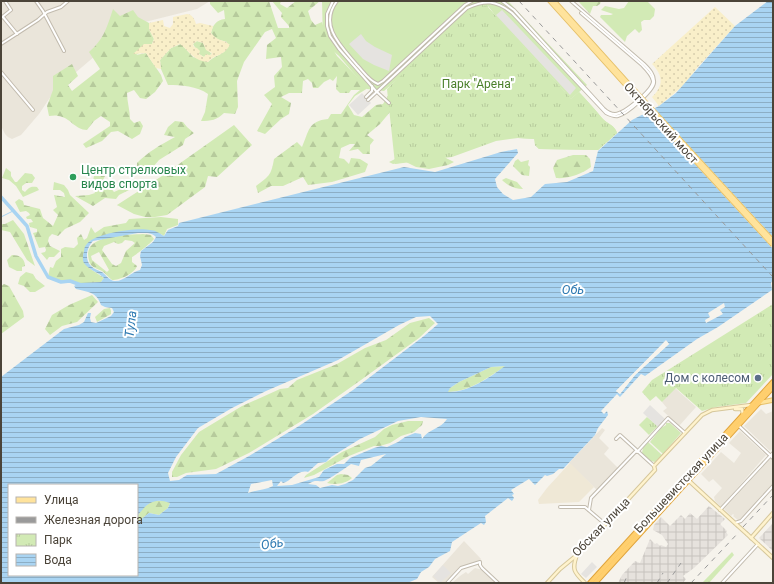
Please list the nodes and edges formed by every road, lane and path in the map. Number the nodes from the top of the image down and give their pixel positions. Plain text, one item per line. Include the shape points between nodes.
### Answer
1 (5, 1) edge
2 (36, 1) edge
3 (68, 1) edge
4 (333, 1) edge
5 (337, 1) edge
6 (472, 1) edge
7 (502, 1) edge
8 (550, 1) edge
9 (554, 1) edge
10 (570, 1) edge
11 (44, 15) junction
12 (2, 17) edge
13 (442, 26) junction
14 (445, 28) junction
15 (17, 34) junction
16 (1, 44) edge
17 (342, 47) junction
18 (339, 49) junction
19 (64, 51) dead end
20 (417, 52) junction
21 (361, 71) junction
22 (1, 72) edge
23 (372, 81) junction
24 (381, 83) junction
25 (371, 85) junction
26 (382, 86) junction
27 (377, 89) junction
28 (634, 92) junction
29 (371, 93) junction
30 (381, 94) junction
31 (373, 95) junction
32 (366, 97) dead end
33 (368, 100) dead end
34 (389, 103) dead end
35 (33, 110) dead end
36 (773, 240) edge
37 (773, 245) edge
38 (773, 382) edge
39 (773, 387) edge
40 (773, 400) edge
41 (759, 403) junction
42 (753, 404) junction
43 (718, 409) junction
44 (742, 416) junction
45 (739, 426) junction
46 (685, 432) junction
47 (616, 439) dead end
48 (637, 451) junction
49 (773, 453) edge
50 (770, 456) junction
51 (773, 458) edge
52 (654, 466) junction
53 (687, 480) junction
54 (773, 486) edge
55 (560, 507) dead end
56 (588, 510) junction
57 (720, 510) junction
58 (773, 513) edge
59 (605, 524) junction
60 (736, 524) junction
61 (750, 538) junction
62 (758, 544) junction
63 (577, 554) junction
64 (773, 558) edge
65 (447, 583) edge
66 (498, 583) edge
67 (547, 583) edge
68 (585, 583) edge
69 (590, 583) edge
70 (595, 583) edge
71 (722, 583) edge

1 - 12 street via 11,10
2 - 11 street
3 - 11 street
4 - 18 street via 327,14 327,26
5 - 17 street via 330,20 335,37
6 - 13 street
7 - 10 street via 514,10 604,109 611,114 623,112 650,89 653,81 651,75
8 - 28 main road, Октябрьский мост
9 - 28 main road, Октябрьский мост
10 - 14 street via 644,64 653,77 651,90 621,115 606,114 512,13 500,4 486,1 474,4 466,8
11 - 15 street
11 - 19 street
12 - 15 street
13 - 14 street
13 - 20 street
14 - 20 street
15 - 16 street
17 - 18 street
17 - 21 street
18 - 21 street
20 - 24 street
20 - 26 street
21 - 23 street
21 - 25 street
22 - 35 street
23 - 24 street
23 - 27 street
24 - 27 street
25 - 27 street
25 - 29 street
26 - 27 street
26 - 30 street
27 - 29 street
27 - 30 street
27 - 31 street
28 - 36 main road, Октябрьский мост, bridge
28 - 37 main road, Октябрьский мост, bridge
29 - 32 street
30 - 31 street
30 - 34 street
31 - 33 street
38 - 42 highway, Большевистская улица
39 - 41 highway, Большевистская улица
40 - 41 main road
41 - 42 main road
41 - 45 highway, Большевистская улица
42 - 43 street
42 - 44 highway, Большевистская улица
43 - 44 street via 741,409
43 - 46 street via 706,412
44 - 53 highway, Большевистская улица
45 - 50 street
45 - 53 highway, Большевистская улица
46 - 48 street via 668,418
46 - 52 street
47 - 48 street via 620,435
48 - 52 street
48 - 56 street via 591,498
49 - 50 street
50 - 51 street
50 - 57 street
52 - 59 street, Обская улица via 655,470
53 - 57 street
53 - 69 highway, Большевистская улица
53 - 70 highway, Большевистская улица
54 - 60 street
55 - 56 street via 583,506
56 - 59 street
57 - 60 street
58 - 61 street
59 - 63 street, Обская улица
60 - 61 street, bridge
61 - 62 street
62 - 64 street
62 - 71 street
63 - 67 street, Обская улица
63 - 68 street via 573,568
65 - 66 street via 461,568 480,562 482,568

